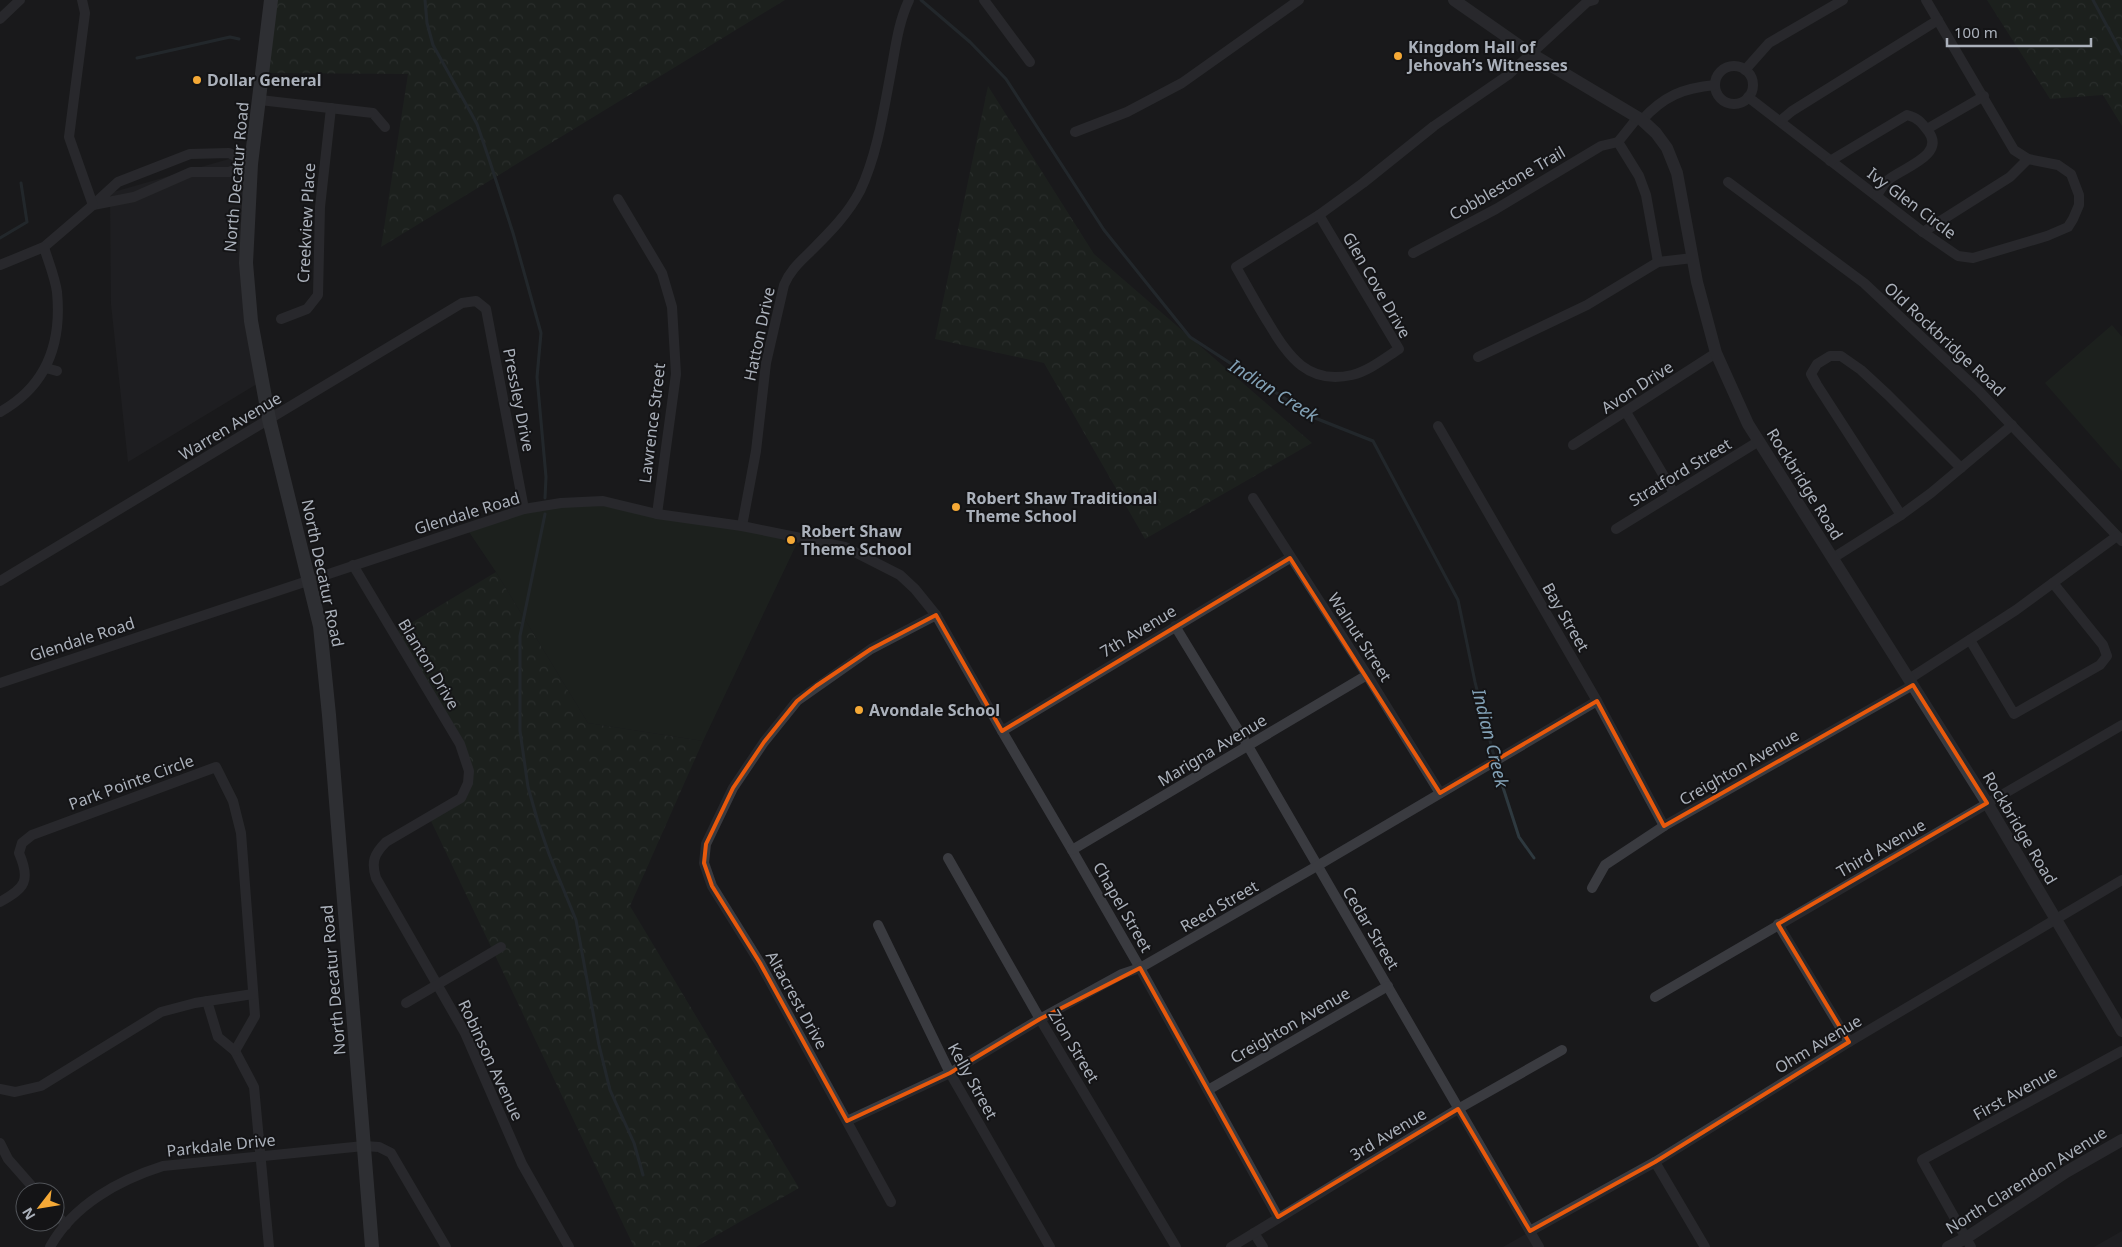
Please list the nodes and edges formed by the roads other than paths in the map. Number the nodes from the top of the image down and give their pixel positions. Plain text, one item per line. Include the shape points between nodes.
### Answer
1 (20, 0) edge
2 (82, 0) edge
3 (271, 0) edge
4 (909, 0) edge
5 (984, 0) edge
6 (1299, 0) edge
7 (1454, 0) edge
8 (1843, 0) edge
9 (1926, 0) edge
10 (1589, 1) edge
11 (0, 19) edge
12 (1938, 20) junction
13 (1530, 53) junction
14 (1030, 62) dead end
15 (1745, 70) junction
16 (1715, 85) junction
17 (1984, 96) junction
18 (1748, 97) junction
19 (260, 100) junction
20 (331, 108) junction
21 (1640, 119) junction
22 (1780, 121) junction
23 (385, 127) dead end
24 (1927, 129) junction
25 (1075, 132) dead end
26 (1618, 142) junction
27 (195, 154) junction
28 (2028, 159) junction
29 (1830, 161) junction
30 (251, 164) junction
31 (196, 172) junction
32 (1728, 182) dead end
33 (1877, 196) junction
34 (618, 199) dead end
35 (93, 205) junction
36 (1319, 215) junction
37 (1923, 232) junction
38 (44, 247) junction
39 (1413, 253) dead end
40 (1693, 258) junction
41 (1658, 262) junction
42 (0, 265) edge
43 (476, 301) joint
44 (281, 319) dead end
45 (1716, 353) junction
46 (1478, 357) dead end
47 (0, 412) edge
48 (1626, 412) junction
49 (269, 420) junction
50 (2012, 425) junction
51 (1438, 426) dead end
52 (1759, 441) junction
53 (1573, 446) dead end
54 (1961, 468) junction
55 (1674, 493) junction
56 (1253, 498) dead end
57 (524, 510) junction
58 (657, 514) junction
59 (1901, 515) junction
60 (742, 526) junction
61 (1616, 529) dead end
62 (2120, 538) edge
63 (1290, 558) junction
64 (1833, 558) junction
65 (352, 565) junction
66 (309, 580) junction
67 (0, 581) edge
68 (2053, 583) junction
69 (936, 615) junction
70 (1175, 626) junction
71 (1970, 640) junction
72 (1367, 675) junction
73 (0, 682) edge
74 (1911, 682) junction
75 (1597, 700) junction
76 (2122, 725) edge
77 (1002, 731) junction
78 (1248, 746) junction
79 (1440, 793) junction
80 (1987, 803) junction
81 (1664, 826) junction
82 (1072, 850) junction
83 (948, 858) dead end
84 (373, 859) joint
85 (1317, 866) junction
86 (2122, 880) edge
87 (1592, 888) dead end
88 (0, 902) edge
89 (2056, 920) junction
90 (1778, 924) junction
91 (878, 925) dead end
92 (501, 947) dead end
93 (1140, 968) junction
94 (438, 985) junction
95 (1388, 986) junction
96 (253, 994) junction
97 (1654, 997) dead end
98 (207, 1001) junction
99 (406, 1004) dead end
100 (1040, 1018) junction
101 (2122, 1031) edge
102 (1849, 1042) junction
103 (1562, 1050) dead end
104 (235, 1051) junction
105 (2122, 1051) edge
106 (950, 1073) junction
107 (0, 1089) edge
108 (1208, 1090) junction
109 (1458, 1109) junction
110 (847, 1121) junction
111 (2122, 1140) edge
112 (0, 1143) edge
113 (364, 1146) junction
114 (262, 1156) junction
115 (1655, 1162) junction
116 (28, 1182) edge
117 (891, 1202) dead end
118 (1278, 1218) junction
119 (66, 1225) joint
120 (1530, 1231) junction
121 (1254, 1233) junction
122 (1969, 1243) edge
123 (50, 1247) edge
124 (269, 1247) edge
125 (372, 1247) edge
126 (446, 1247) edge
127 (569, 1247) edge
128 (1050, 1247) edge
129 (1176, 1247) edge
130 (1231, 1247) edge
131 (1263, 1247) edge
132 (1539, 1247) edge
133 (1705, 1247) edge
134 (1948, 1247) edge

1 - 11 street
2 - 35 street via 85,13 69,137
3 - 19 main road, North Decatur Road
4 - 60 street, Hatton Drive via 899,27 884,113 860,190 849,210 788,274 784,285 766,363 756,452
5 - 14 street
6 - 25 street via 1182,83 1127,112
7 - 13 street, Rockbridge Road
8 - 15 street via 1769,43
9 - 12 street
10 - 13 street, Glen Cove Drive
12 - 17 street
12 - 22 street
13 - 21 street, Rockbridge Road
13 - 36 street, Glen Cove Drive via 1508,75 1434,126
15 - 16 street via 1728,67 1719,74
15 - 18 street via 1753,86
16 - 18 street via 1725,101 1737,103
16 - 21 street via 1696,87 1669,97
17 - 24 street
17 - 28 street via 2014,150
18 - 22 street, Ivy Glen Circle
19 - 20 street
19 - 30 main road, North Decatur Road
20 - 23 street via 372,113
20 - 44 street, Creekview Place via 320,207 318,295 307,309
21 - 26 street
21 - 40 street, Rockbridge Road via 1667,148 1677,173
22 - 29 street, Ivy Glen Circle
24 - 29 street via 1918,118 1907,115
24 - 33 street via 1933,144 1927,156 1889,179
26 - 39 street, Cobblestone Trail via 1601,146 1496,209
26 - 41 street via 1639,176 1646,195
27 - 30 street via 230,153
27 - 31 street
27 - 35 street via 118,182
28 - 37 street via 2010,177
28 - 37 street, Ivy Glen Circle via 2058,164 2071,174 2079,194 2079,206 2068,227 1974,258 1958,256
29 - 33 street, Ivy Glen Circle
30 - 31 street via 229,172
30 - 49 main road, North Decatur Road via 246,263 252,331
31 - 35 street via 134,197
32 - 50 street, Old Rockbridge Road via 1864,284
33 - 37 street, Ivy Glen Circle
34 - 58 street, Lawrence Street via 662,273 672,307 676,374
35 - 38 street
36 - 36 street, Glen Cove Drive via 1236,267 1293,360 1314,373 1353,374 1399,349
38 - 42 street
38 - 47 street via 57,290 52,370 16,403
40 - 41 street
40 - 45 street, Rockbridge Road
41 - 46 street via 1587,305
43 - 49 street, Warren Avenue via 462,303
43 - 57 street, Pressley Drive via 486,310
45 - 48 street, Avon Drive
45 - 52 street, Rockbridge Road
48 - 53 street, Avon Drive
48 - 55 street
49 - 66 main road, North Decatur Road
49 - 67 street, Warren Avenue
50 - 54 street
50 - 62 street, Old Rockbridge Road
51 - 75 street, Bay Street
52 - 55 street, Stratford Street
52 - 64 street, Rockbridge Road
54 - 59 street
54 - 59 street via 1861,370 1841,356 1830,356 1817,364 1812,374 1817,385
55 - 61 street, Stratford Street
56 - 63 street, Walnut Street
57 - 58 street, Glendale Road via 561,503 603,501
57 - 65 street, Glendale Road
58 - 60 street, Glendale Road
59 - 64 street
60 - 69 street, Glendale Road via 845,547 900,575
62 - 68 street, Creighton Avenue
63 - 70 street, 7th Avenue
63 - 72 street, Walnut Street
64 - 74 street, Rockbridge Road
65 - 66 street, Glendale Road
65 - 84 street, Blanton Drive via 460,744 469,771 461,798 386,842
66 - 73 street, Glendale Road
66 - 113 main road, North Decatur Road via 320,626 330,715
68 - 71 street, Creighton Avenue
68 - 71 street via 2103,644 2107,656 2100,665 2014,714
69 - 77 street, Chapel Street
69 - 110 street, Altacrest Drive via 871,648 797,701 733,788 706,844 704,863 712,886 760,962
70 - 77 street, 7th Avenue
70 - 78 street, Cedar Street
71 - 74 street, Creighton Avenue
72 - 78 street, Marigna Avenue
72 - 79 street, Walnut Street
74 - 80 street, Rockbridge Road
74 - 81 street, Creighton Avenue
75 - 79 street, Reed Street
75 - 81 street, Bay Street
76 - 80 street, Third Avenue
77 - 82 street, Chapel Street
78 - 82 street, Marigna Avenue
78 - 85 street, Cedar Street
79 - 85 street, Reed Street
80 - 89 street, Rockbridge Road
80 - 90 street, Third Avenue
81 - 87 street, Creighton Avenue via 1605,865
82 - 93 street, Chapel Street
83 - 100 street, Zion Street
84 - 94 street, Robinson Avenue via 376,878
85 - 93 street, Reed Street
85 - 95 street, Cedar Street
86 - 89 street, Ohm Avenue
88 - 96 street, Park Pointe Circle via 20,889 26,879 19,854 22,843 32,835 216,767 233,801 241,833
89 - 101 street, Rockbridge Road
89 - 102 street, Ohm Avenue
90 - 97 street, Third Avenue
90 - 102 street
91 - 106 street, Kelly Street
92 - 94 street
93 - 100 street, Reed Street via 1122,974
93 - 108 street, Chapel Street
94 - 99 street
94 - 127 street, Robinson Avenue via 465,1033 522,1164
95 - 108 street, Creighton Avenue
95 - 109 street, Cedar Street
96 - 98 street
96 - 104 street, Park Pointe Circle via 255,1016
98 - 104 street via 218,1037
98 - 107 street via 161,1012 41,1086 15,1092
100 - 106 street, Reed Street
100 - 129 street, Zion Street
102 - 115 street, Ohm Avenue
103 - 109 street, 3rd Avenue
104 - 114 street via 254,1088
105 - 122 street, First Avenue via 1922,1160
106 - 110 street, Reed Street
106 - 128 street, Kelly Street
108 - 118 street, Chapel Street
109 - 118 street, 3rd Avenue
109 - 120 street, Cedar Street
110 - 117 street, Altacrest Drive
111 - 122 street, North Clarendon Avenue via 2066,1172
112 - 116 street via 8,1159
113 - 114 street, Parkdale Drive
113 - 125 main road, North Decatur Road
113 - 126 street, Parkdale Drive via 391,1153
114 - 119 street, Parkdale Drive via 163,1166 133,1176 106,1191
114 - 124 street
115 - 120 street, Ohm Avenue
115 - 133 street
118 - 121 street, 3rd Avenue
119 - 123 street, Parkdale Drive
120 - 132 street, Cedar Street
121 - 130 street, 3rd Avenue
121 - 131 street
122 - 134 street, North Clarendon Avenue

